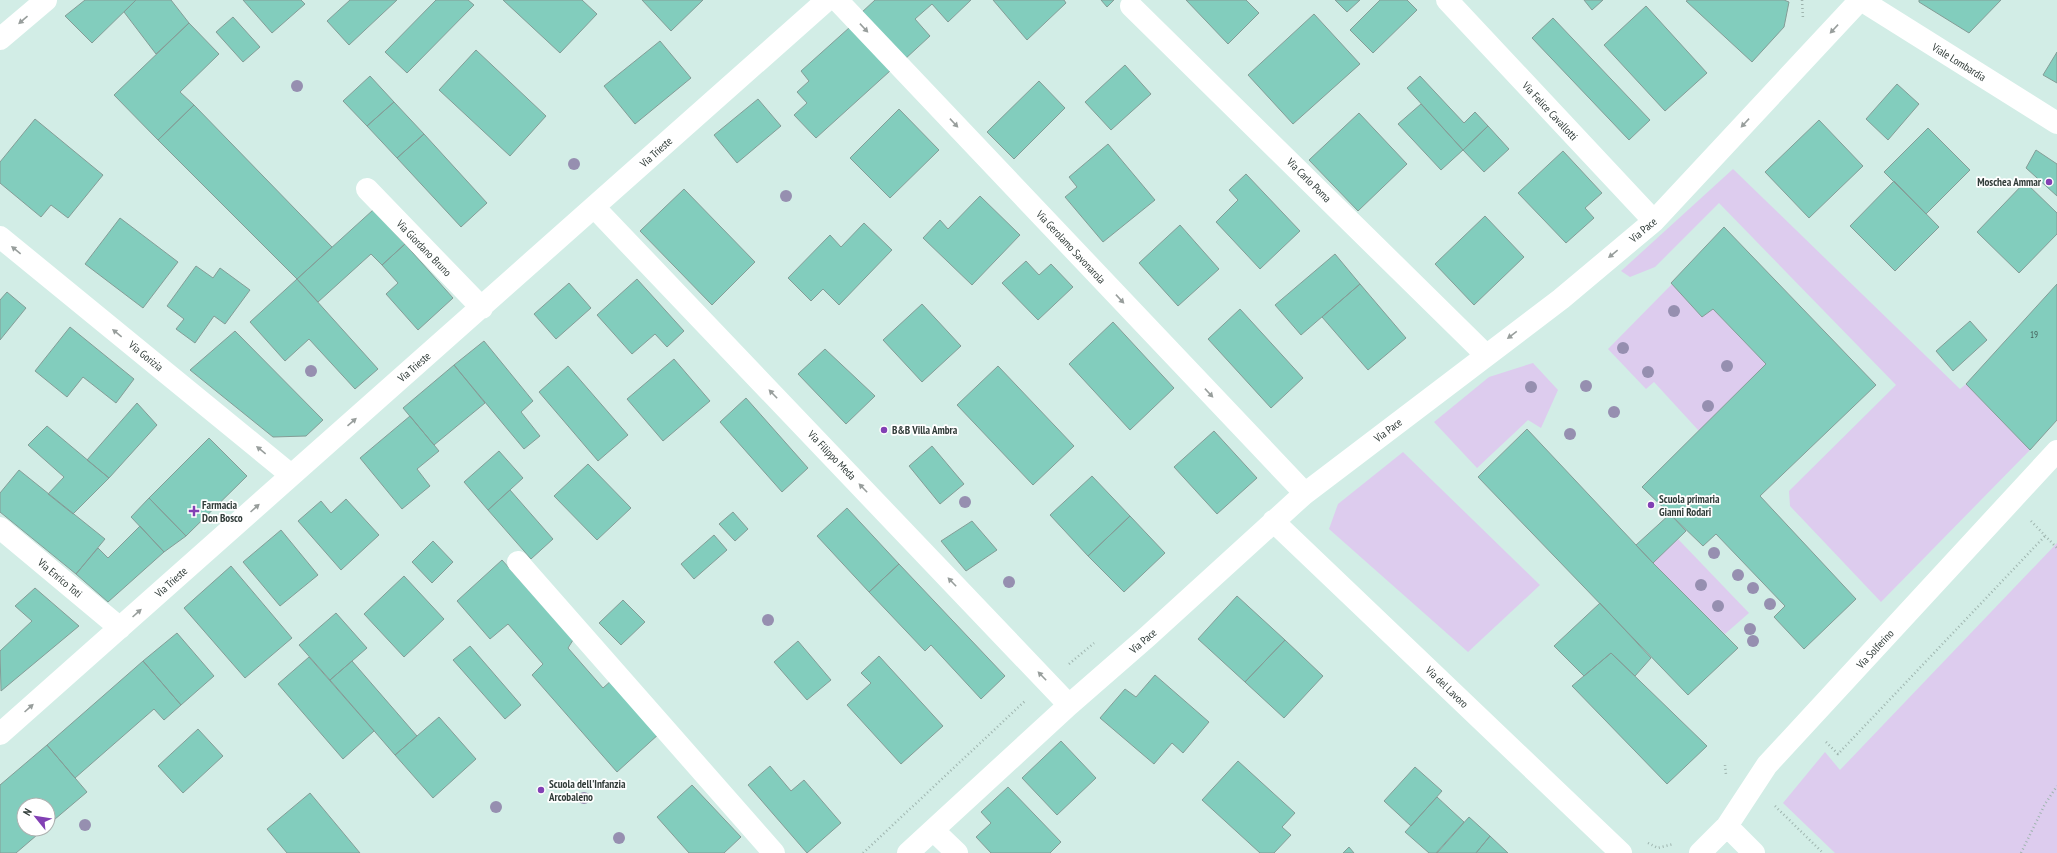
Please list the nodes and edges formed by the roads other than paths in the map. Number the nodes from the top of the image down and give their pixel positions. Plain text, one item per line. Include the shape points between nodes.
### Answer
1 (46, 0) edge
2 (827, 0) edge
3 (837, 0) edge
4 (1447, 0) edge
5 (1861, 0) edge
6 (1131, 6) dead end
7 (0, 39) edge
8 (2057, 123) edge
9 (367, 189) dead end
10 (594, 207) junction
11 (1654, 221) junction
12 (0, 237) edge
13 (482, 308) junction
14 (1486, 355) junction
15 (2057, 451) edge
16 (291, 475) junction
17 (1303, 495) junction
18 (1273, 522) junction
19 (0, 528) edge
20 (518, 562) dead end
21 (120, 628) junction
22 (1069, 705) junction
23 (0, 734) edge
24 (1727, 826) junction
25 (933, 830) junction
26 (774, 853) edge
27 (908, 853) edge
28 (958, 853) edge
29 (1621, 853) edge
30 (1700, 853) edge
31 (1754, 853) edge

1 -> 7 street
2 - 10 street, Via Trieste
3 -> 17 street, Via Gerolamo Savonarola via 1298,486
4 - 11 street, Via Felice Cavallotti
5 - 8 street, Viale Lombardia
5 -> 11 street, Via Pace
6 - 14 street, Via Carlo Poma
9 - 13 street, Via Giordano Bruno
10 - 13 street, Via Trieste
22 -> 10 street, Via Filippo Meda
11 -> 14 street, Via Pace via 1561,299
16 -> 12 street, Via Gorizia
16 -> 13 street, Via Trieste
14 - 17 street, Via Pace
15 - 24 street, Via Solferino via 1767,765
21 -> 16 street, Via Trieste
17 - 18 street, Via Pace
18 - 22 street, Via Pace
18 - 29 street, Via del Lavoro
19 - 21 street, Via Enrico Toti
20 - 26 street
23 -> 21 street, Via Trieste
22 - 25 street, Via Pace
24 - 30 street, Via Solferino
24 - 31 street
25 - 27 street, Via Pace
25 - 28 street

